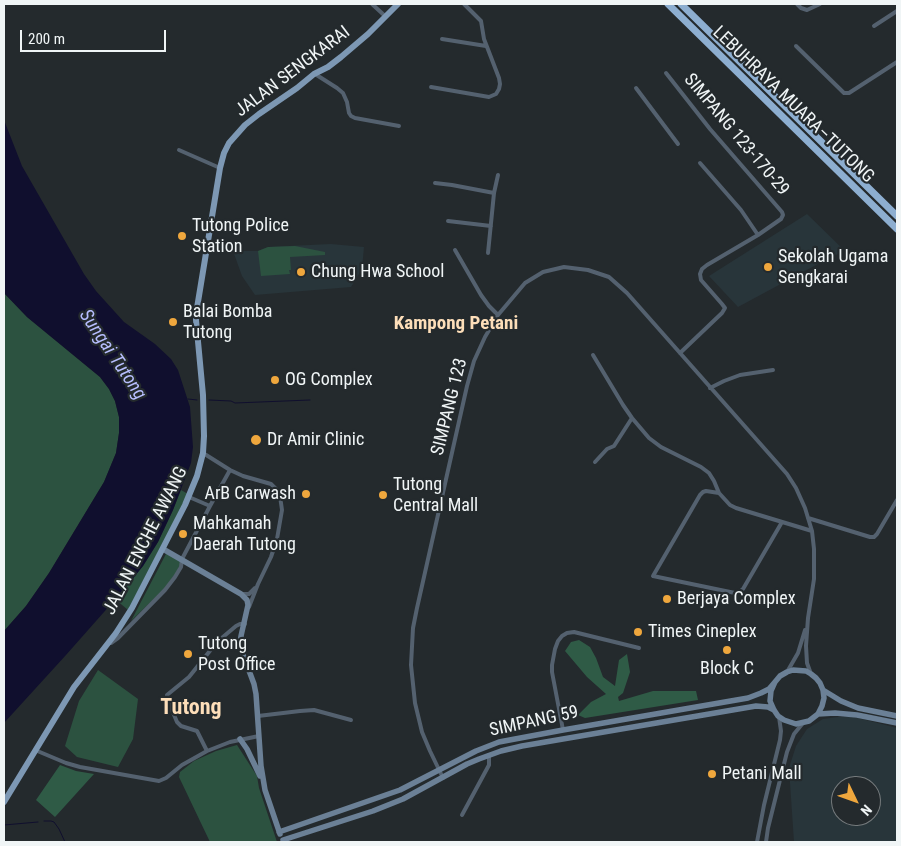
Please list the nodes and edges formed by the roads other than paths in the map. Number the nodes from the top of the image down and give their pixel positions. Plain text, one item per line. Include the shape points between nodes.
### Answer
1 (372, 4) edge
2 (398, 4) edge
3 (464, 4) edge
4 (668, 4) edge
5 (681, 4) edge
6 (796, 4) edge
7 (820, 4) edge
8 (897, 11) edge
9 (385, 16) junction
10 (874, 26) dead end
11 (442, 39) dead end
12 (486, 46) junction
13 (796, 46) dead end
14 (897, 62) edge
15 (666, 73) dead end
16 (314, 74) junction
17 (431, 87) dead end
18 (636, 88) dead end
19 (399, 126) dead end
20 (678, 144) dead end
21 (179, 150) dead end
22 (700, 163) dead end
23 (220, 168) junction
24 (498, 174) dead end
25 (434, 183) dead end
26 (494, 193) junction
27 (897, 216) edge
28 (448, 221) dead end
29 (491, 226) junction
30 (897, 229) edge
31 (758, 235) junction
32 (455, 250) dead end
33 (488, 254) dead end
34 (498, 315) junction
35 (196, 320) joint
36 (680, 353) junction
37 (593, 354) dead end
38 (773, 370) dead end
39 (710, 388) junction
40 (632, 418) junction
41 (203, 453) junction
42 (595, 462) dead end
43 (230, 470) junction
44 (719, 493) junction
45 (189, 497) junction
46 (897, 500) edge
47 (210, 506) junction
48 (808, 518) junction
49 (782, 522) junction
50 (812, 530) junction
51 (163, 549) junction
52 (182, 559) junction
53 (258, 584) junction
54 (241, 594) junction
55 (247, 613) junction
56 (808, 618) junction
57 (244, 624) junction
58 (106, 646) junction
59 (639, 648) dead end
60 (787, 672) junction
61 (811, 674) junction
62 (775, 682) junction
63 (823, 690) junction
64 (774, 710) junction
65 (818, 714) junction
66 (258, 716) junction
67 (778, 716) junction
68 (897, 716) edge
69 (351, 720) dead end
70 (803, 723) junction
71 (897, 723) edge
72 (563, 730) junction
73 (259, 736) junction
74 (240, 739) junction
75 (35, 750) junction
76 (207, 751) junction
77 (489, 755) junction
78 (440, 770) junction
79 (443, 778) junction
80 (262, 780) junction
81 (4, 802) edge
82 (462, 815) dead end
83 (279, 832) junction
84 (283, 841) edge
85 (757, 842) edge
86 (766, 842) edge

1 - 9 street
2 - 9 main road, JALAN SENGKARAI
3 - 12 street via 481,21
4 - 30 highway, LEBUHRAYA MUARA–TUTONG
5 - 27 highway, LEBUHRAYA MUARA–TUTONG
6 - 7 street via 807,10
8 - 10 street
9 - 16 main road, JALAN SENGKARAI via 341,57
11 - 12 street
12 - 17 street via 499,78 496,94 489,97
13 - 14 street via 844,93 850,93
15 - 31 street, SIMPANG 123-170-29 via 782,212 781,219
16 - 19 street via 343,93 351,116
16 - 23 main road, JALAN SENGKARAI via 245,125 229,143
18 - 20 street
21 - 23 street
22 - 31 street
23 - 35 main road, JALAN SENGKARAI
24 - 26 street
25 - 26 street
26 - 29 street
28 - 29 street
29 - 33 street
31 - 36 street via 702,269 701,280 724,308
32 - 34 street via 480,294
34 - 36 street, SIMPANG 123 via 525,283 544,272 564,266 588,270 609,277 627,292
34 - 78 street, SIMPANG 123 via 474,361 467,386 413,628 411,665 415,702 422,732
35 - 41 main road, JALAN ENCHE AWANG via 203,395
36 - 39 street, SIMPANG 123
37 - 40 street
38 - 39 street via 740,375
39 - 48 street, SIMPANG 123 via 787,474
40 - 42 street via 614,446
40 - 44 street via 661,447 709,473
41 - 43 street
41 - 45 main road, JALAN ENCHE AWANG
43 - 47 street
43 - 53 street via 270,484 280,496 282,510 278,539
44 - 49 street via 736,508
44 - 49 street via 706,491 700,495 653,576 739,592
45 - 47 street
45 - 51 main road, JALAN ENCHE AWANG
46 - 48 street via 874,537
47 - 52 street
48 - 50 street, SIMPANG 123
49 - 50 street
50 - 56 street, SIMPANG 123 via 814,580
51 - 52 street
51 - 58 main road, JALAN ENCHE AWANG via 132,608
52 - 54 street
52 - 58 street via 181,567 165,590
53 - 54 street via 250,594
53 - 55 street
54 - 55 street via 248,603
55 - 57 street
56 - 60 street, SIMPANG 123 via 798,653
56 - 61 street, SIMPANG 123 via 806,656
57 - 66 street via 240,644 254,684
57 - 76 street via 236,626 216,642 189,677 167,695 177,722 197,731
58 - 75 main road, JALAN ENCHE AWANG via 74,687
59 - 72 street via 574,632 562,636 555,649 552,672
60 - 61 street via 800,670
60 - 62 street
61 - 63 street
62 - 64 street via 770,701
62 - 72 street, SIMPANG 59 via 769,689 748,698
63 - 65 street via 824,698
63 - 68 street via 858,708
64 - 67 street
64 - 77 street, SIMPANG 59 via 756,706 522,746
65 - 70 street
65 - 71 street via 857,715
66 - 69 street via 314,710
66 - 73 street
67 - 70 street via 790,723
67 - 85 street via 780,740
70 - 86 street via 786,752
72 - 78 street, SIMPANG 59 via 499,742
73 - 74 street
73 - 80 street
74 - 76 street
74 - 80 street
75 - 76 street via 80,768 159,781
75 - 81 main road, JALAN ENCHE AWANG
77 - 79 street, SIMPANG 59
77 - 82 street, SIMPANG 59 via 489,765
78 - 79 street, SIMPANG 123
78 - 83 street, SIMPANG 59 via 400,790
79 - 84 street, SIMPANG 59 via 403,799
80 - 83 street
83 - 84 street

